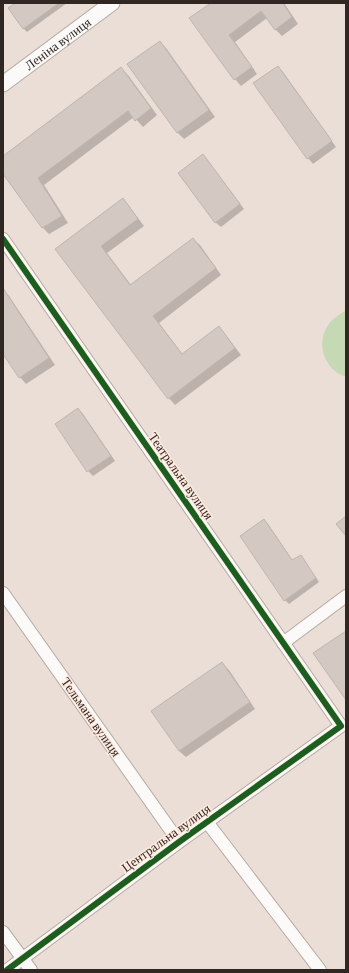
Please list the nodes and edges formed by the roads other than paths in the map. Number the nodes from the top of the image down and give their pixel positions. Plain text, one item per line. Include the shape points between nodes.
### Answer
1 (112, 3) edge
2 (3, 84) edge
3 (3, 239) edge
4 (3, 593) edge
5 (346, 596) edge
6 (283, 643) junction
7 (341, 726) joint
8 (207, 822) junction
9 (179, 842) junction
10 (3, 932) edge
11 (23, 959) junction
12 (7, 970) edge
13 (31, 970) edge
14 (320, 970) edge

1 - 2 street, Леніна вулиця
3 - 6 street, Театральна вулиця
4 - 9 street, Тельмана вулиця
5 - 6 street
6 - 7 street, Театральна вулиця
7 - 8 street, Центральна вулиця
8 - 9 street, Центральна вулиця
8 - 14 street
9 - 11 street, Центральна вулиця
10 - 11 street
11 - 12 street, Центральна вулиця
11 - 13 street

